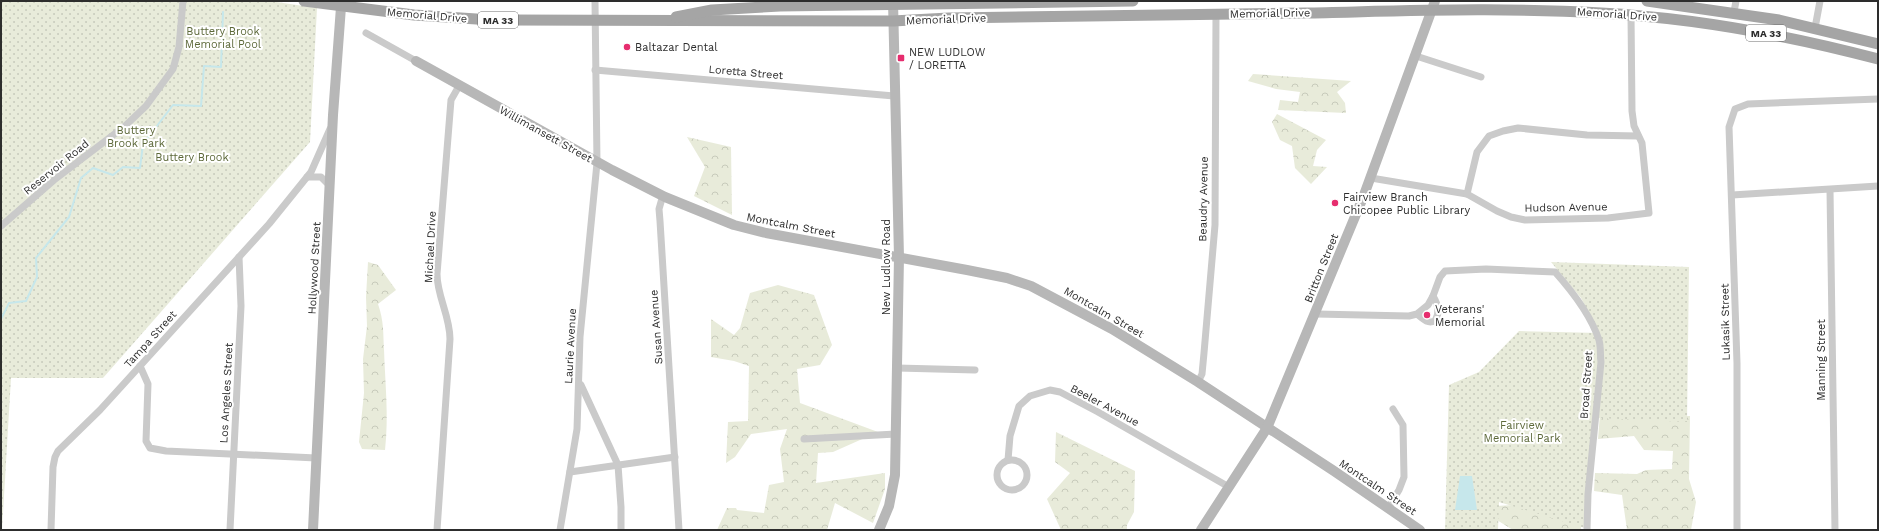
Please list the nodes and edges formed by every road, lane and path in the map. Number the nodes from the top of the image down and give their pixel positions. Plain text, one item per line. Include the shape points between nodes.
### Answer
1 (183, 1) edge
2 (304, 1) edge
3 (595, 1) edge
4 (1133, 1) edge
5 (1647, 1) edge
6 (1736, 1) edge
7 (1820, 1) edge
8 (893, 3) edge
9 (341, 6) junction
10 (1434, 6) edge
11 (1734, 12) junction
12 (1216, 14) junction
13 (1631, 15) junction
14 (595, 21) junction
15 (657, 21) junction
16 (893, 21) junction
17 (1815, 28) junction
18 (366, 33) dead end
19 (1878, 44) edge
20 (1416, 56) junction
21 (1878, 59) edge
22 (416, 61) joint
23 (595, 70) junction
24 (1481, 77) dead end
25 (459, 86) junction
26 (894, 96) junction
27 (1878, 99) edge
28 (332, 115) junction
29 (1638, 136) junction
30 (597, 162) junction
31 (307, 177) junction
32 (1371, 178) junction
33 (330, 186) junction
34 (1878, 186) edge
35 (1830, 190) junction
36 (1467, 194) junction
37 (1732, 195) junction
38 (663, 196) junction
39 (732, 224) joint
40 (1, 226) edge
41 (239, 257) junction
42 (899, 257) junction
43 (1433, 296) junction
44 (1316, 314) junction
45 (1417, 314) junction
46 (140, 366) junction
47 (897, 368) junction
48 (975, 370) dead end
49 (579, 381) junction
50 (1198, 382) junction
51 (1393, 409) dead end
52 (1267, 428) junction
53 (896, 434) junction
54 (804, 439) dead end
55 (234, 453) junction
56 (675, 457) junction
57 (316, 458) junction
58 (1008, 460) junction
59 (618, 465) junction
60 (570, 472) junction
61 (1229, 487) junction
62 (1388, 508) junction
63 (51, 530) edge
64 (230, 530) edge
65 (313, 530) edge
66 (437, 530) edge
67 (560, 530) edge
68 (620, 530) edge
69 (679, 530) edge
70 (878, 530) edge
71 (1202, 530) edge
72 (1420, 530) edge
73 (1587, 530) edge
74 (1737, 530) edge
75 (1835, 530) edge

1 - 40 street, Reservoir Road via 179,47 173,69 146,106 125,126 54,180
2 - 9 main road, MA 33
3 - 14 street, Laurie Avenue
4 - 8 main road, Memorial Drive / MA 33
5 - 11 main road, Memorial Drive / MA 33
6 - 11 street
7 - 17 street
8 - 15 main road, Memorial Drive / MA 33 via 742,8 689,14
8 - 16 street, New Ludlow Road
9 - 14 main road, Memorial Drive / MA 33 via 451,18
9 - 28 street, Hollywood Street
10 - 12 main road, Memorial Drive / MA 33
10 - 13 main road, Memorial Drive / MA 33
10 - 20 street, Britton Street
11 - 17 main road, Memorial Drive / MA 33
12 - 16 main road, Memorial Drive / MA 33
12 - 50 street, Beaudry Avenue via 1215,225 1202,374
13 - 21 main road, Memorial Drive / MA 33 via 1699,22 1761,33
13 - 29 street via 1632,111
14 - 15 main road, Memorial Drive / MA 33
14 - 23 street, Laurie Avenue
15 - 16 main road, Memorial Drive / MA 33
16 - 26 street, New Ludlow Road
17 - 19 main road, Memorial Drive / MA 33
18 - 22 street, Willimansett Street
20 - 24 street
20 - 32 street, Britton Street
22 - 25 street, Willimansett Street
23 - 26 street, Loretta Street
23 - 30 street, Laurie Avenue
25 - 30 street, Willimansett Street
25 - 66 street, Michael Drive via 451,100 437,274 450,339
26 - 42 street, New Ludlow Road
27 - 37 street, Lukasik Street via 1748,104 1735,109 1729,127
28 - 31 street, Tampa Street via 326,141
28 - 33 street, Hollywood Street
29 - 36 street via 1587,135 1518,128 1503,131 1489,136 1477,152
29 - 36 street, Hudson Avenue via 1642,143 1649,213 1608,218 1525,220 1497,211
30 - 38 street, Willimansett Street
30 - 49 street, Laurie Avenue via 580,337
31 - 33 street via 321,177
31 - 41 street, Tampa Street
32 - 36 street, Hudson Avenue
32 - 44 street, Britton Street
33 - 57 street, Hollywood Street
34 - 35 street
35 - 37 street
35 - 75 street, Manning Street
37 - 74 street, Lukasik Street via 1737,363
38 - 39 street, Willimansett Street
38 - 56 street, Susan Avenue via 659,209
39 - 42 street, Montcalm Street via 766,233
41 - 46 street, Tampa Street
41 - 55 street, Los Angeles Street via 241,306
42 - 47 street, New Ludlow Road
42 - 50 street, Montcalm Street via 1007,278 1031,286 1112,329
43 - 45 street via 1428,305
43 - 45 street via 1438,308 1435,321 1426,321
43 - 73 street, Broad Street via 1445,271 1480,269 1555,272 1594,326 1600,342 1601,362
44 - 45 street
44 - 52 street, Britton Street
46 - 55 street via 148,384 148,446 166,451
46 - 63 street, Tampa Street via 57,453 53,467
47 - 48 street
47 - 53 street, New Ludlow Road
49 - 59 street
49 - 60 street, Laurie Avenue via 577,429
50 - 52 street, Montcalm Street
51 - 62 street via 1403,425 1404,477
52 - 61 street, Britton Street
52 - 62 street, Montcalm Street
53 - 54 street
53 - 70 street, New Ludlow Road via 893,489 889,506
55 - 57 street
55 - 64 street, Los Angeles Street
56 - 59 street
56 - 69 street, Susan Avenue
57 - 65 street, Hollywood Street
58 - 58 street, Beeler Avenue via 1018,461 1025,468 1027,477 1022,486 1012,489 1004,487 998,479 1000,466
58 - 61 street, Beeler Avenue via 1010,436 1019,406 1030,396 1050,390 1060,392 1098,412
59 - 60 street
59 - 68 street
60 - 67 street, Laurie Avenue
61 - 71 street, Britton Street
62 - 72 street, Montcalm Street

